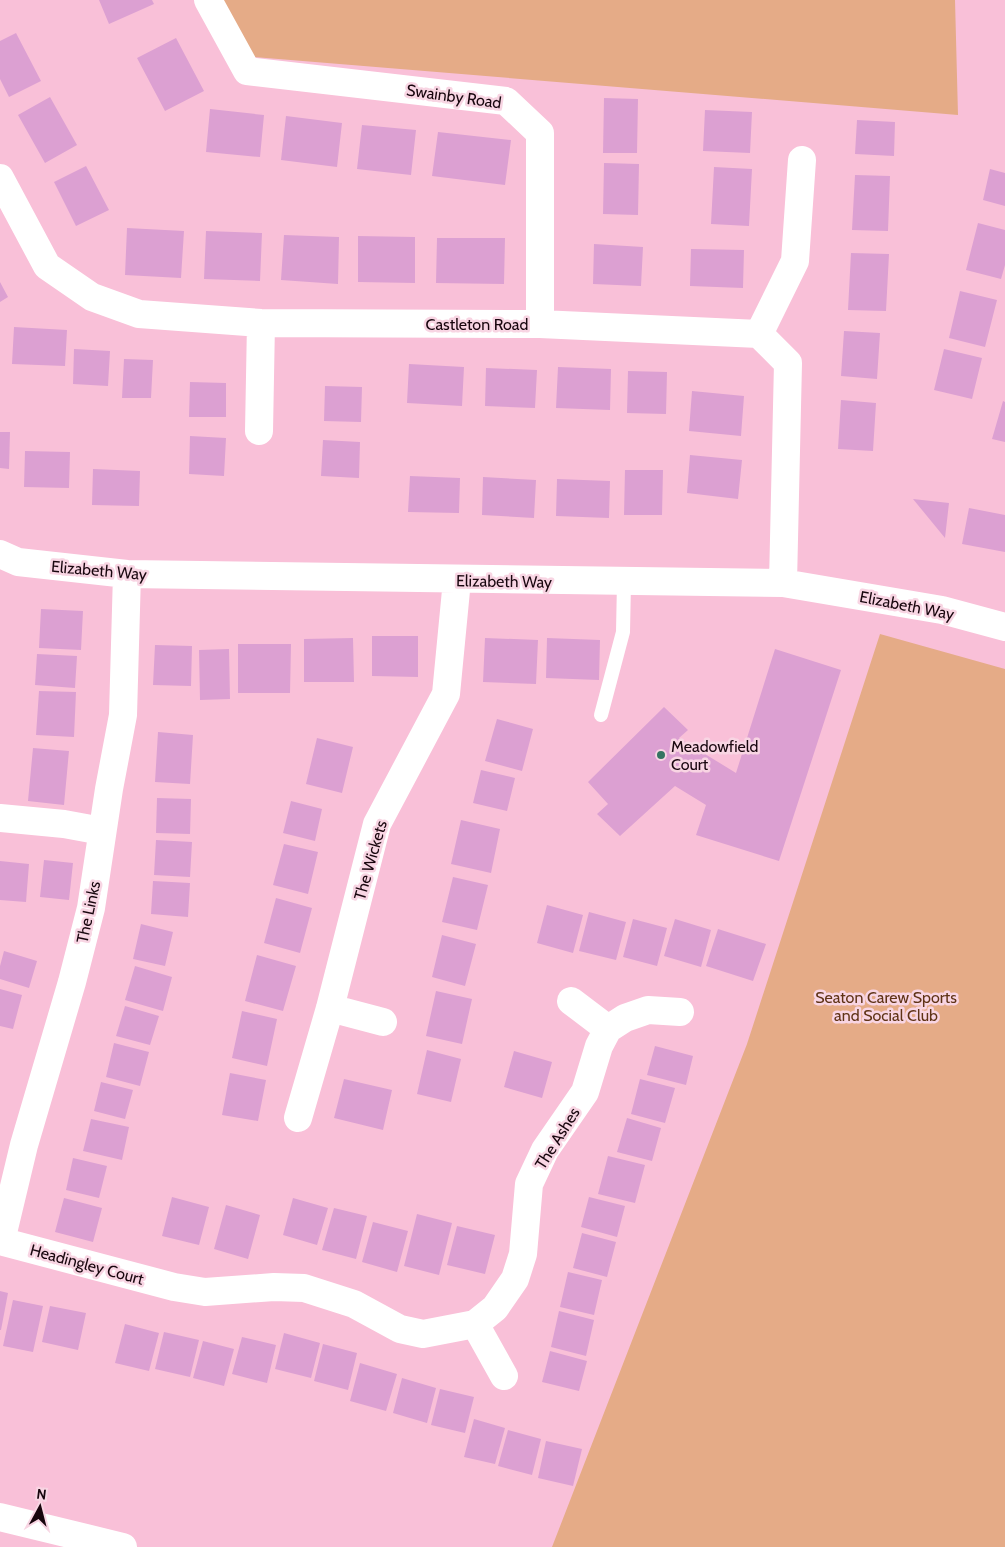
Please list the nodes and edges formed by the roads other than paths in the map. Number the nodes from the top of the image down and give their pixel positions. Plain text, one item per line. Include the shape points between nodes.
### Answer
1 (208, 0) edge
2 (802, 160) dead end
3 (0, 178) edge
4 (261, 323) junction
5 (540, 324) junction
6 (759, 334) junction
7 (259, 431) dead end
8 (0, 554) edge
9 (127, 574) junction
10 (457, 580) junction
11 (624, 582) junction
12 (783, 584) junction
13 (1005, 627) edge
14 (601, 715) dead end
15 (0, 818) edge
16 (102, 831) junction
17 (571, 1001) dead end
18 (330, 1008) junction
19 (680, 1012) dead end
20 (384, 1022) dead end
21 (608, 1029) junction
22 (298, 1118) dead end
23 (1, 1241) edge
24 (174, 1287) joint
25 (475, 1324) junction
26 (504, 1376) dead end
27 (0, 1517) edge
28 (123, 1547) edge

1 - 5 street, Swainby Road via 247,71 506,101 540,133
2 - 6 street via 794,261
3 - 4 street, Castleton Road via 47,266 92,297 139,314
4 - 5 street, Castleton Road
4 - 7 street
5 - 6 street, Castleton Road
6 - 12 street via 788,363
8 - 9 street, Elizabeth Way via 18,562
9 - 10 street, Elizabeth Way
9 - 16 street, The Links via 123,715
10 - 11 street, Elizabeth Way
10 - 18 street, The Wickets via 446,694 378,824
11 - 12 street, Elizabeth Way
11 - 14 lane via 624,632
12 - 13 street, Elizabeth Way via 942,610
15 - 16 street
16 - 23 street, The Links via 92,908 24,1145
17 - 21 street
18 - 20 street
18 - 22 street, The Wickets
19 - 21 street via 648,1010 625,1018
21 - 25 street, The Ashes via 599,1046 585,1092 545,1150 529,1184 523,1254 515,1278 495,1308
23 - 24 street, Headingley Court
24 - 25 street, The Ashes via 205,1292 304,1288 354,1304 400,1330 423,1334
25 - 26 street
27 - 28 street

